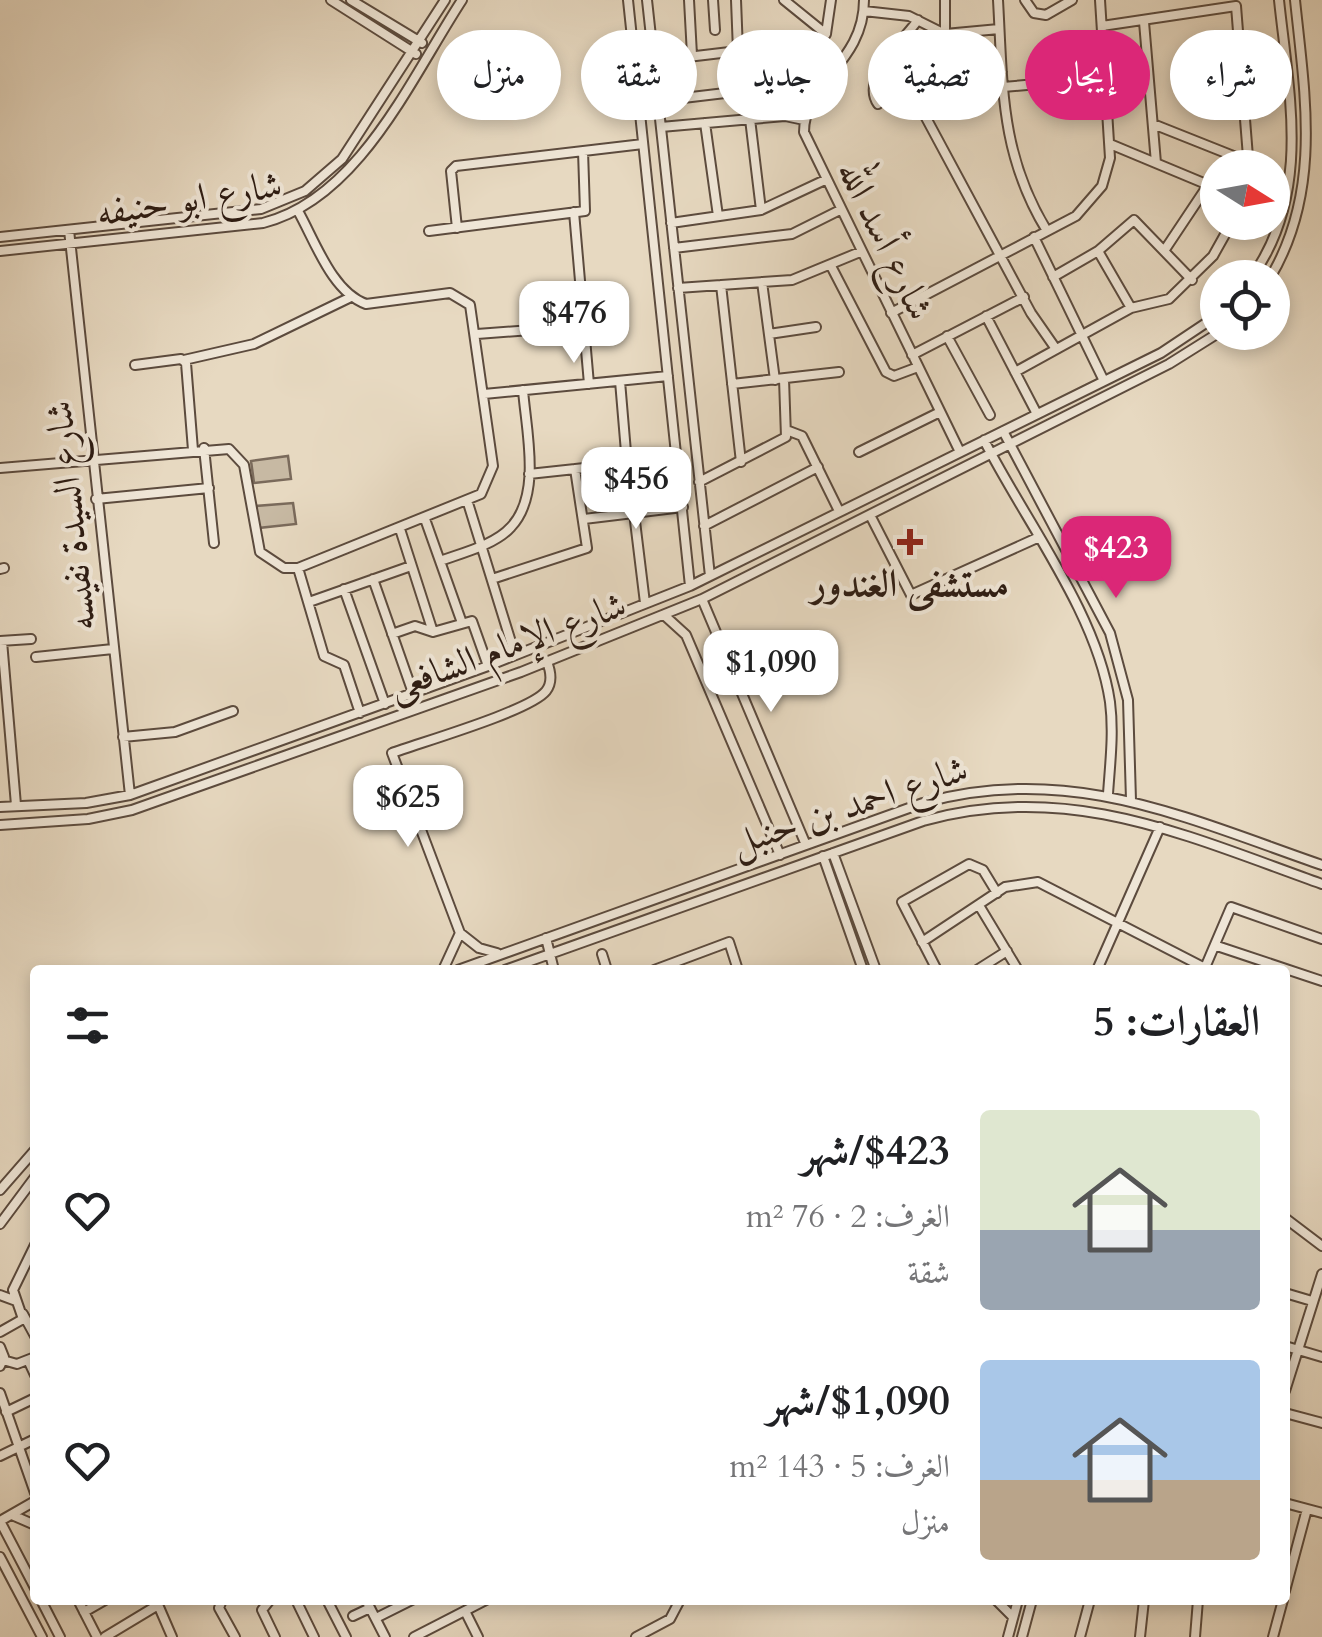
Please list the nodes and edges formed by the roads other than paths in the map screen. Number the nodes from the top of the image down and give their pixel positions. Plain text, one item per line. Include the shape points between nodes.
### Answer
1 (331, 0) edge
2 (351, 0) edge
3 (445, 0) edge
4 (462, 0) edge
5 (628, 0) edge
6 (647, 0) edge
7 (689, 0) edge
8 (713, 0) edge
9 (736, 0) edge
10 (784, 0) edge
11 (831, 0) edge
12 (864, 0) edge
13 (945, 0) edge
14 (998, 0) edge
15 (1025, 0) edge
16 (1072, 0) edge
17 (1100, 0) edge
18 (1279, 0) edge
19 (1295, 0) edge
20 (864, 11) junction
21 (918, 20) junction
22 (1144, 22) junction
23 (1102, 26) junction
24 (650, 30) edge
25 (691, 30) edge
26 (716, 30) dead end
27 (737, 30) edge
28 (821, 30) edge
29 (827, 30) edge
30 (911, 30) edge
31 (938, 30) edge
32 (946, 30) edge
33 (999, 30) edge
34 (1102, 30) edge
35 (1282, 30) edge
36 (418, 41) junction
37 (430, 48) junction
38 (412, 52) junction
39 (848, 54) edge
40 (424, 58) junction
41 (1304, 84) junction
42 (1292, 86) edge
43 (1005, 103) edge
44 (660, 120) edge
45 (739, 120) edge
46 (750, 120) edge
47 (804, 120) edge
48 (928, 120) edge
49 (1109, 120) edge
50 (1291, 120) edge
51 (705, 123) junction
52 (1152, 124) junction
53 (661, 127) junction
54 (644, 144) junction
55 (1110, 144) junction
56 (583, 151) junction
57 (1290, 162) edge
58 (1156, 163) junction
59 (825, 180) junction
60 (1200, 182) edge
61 (1200, 197) edge
62 (761, 210) junction
63 (840, 210) junction
64 (298, 211) junction
65 (574, 212) junction
66 (718, 216) junction
67 (671, 222) junction
68 (457, 228) junction
69 (69, 230) junction
70 (429, 231) dead end
71 (1047, 231) junction
72 (1034, 237) junction
73 (0, 238) edge
74 (1222, 240) edge
75 (70, 244) junction
76 (674, 248) junction
77 (0, 251) edge
78 (1098, 251) junction
79 (860, 252) junction
80 (1164, 252) junction
81 (1002, 254) junction
82 (1280, 260) edge
83 (830, 266) junction
84 (1053, 277) junction
85 (1192, 280) junction
86 (762, 282) junction
87 (721, 285) junction
88 (678, 288) junction
89 (350, 296) junction
90 (1024, 297) junction
91 (1131, 308) junction
92 (891, 313) junction
93 (986, 316) junction
94 (584, 326) junction
95 (816, 327) dead end
96 (1200, 329) edge
97 (477, 334) junction
98 (769, 334) junction
99 (1082, 335) junction
100 (947, 336) junction
101 (1200, 345) edge
102 (1056, 349) junction
103 (912, 355) junction
104 (184, 360) junction
105 (134, 365) dead end
106 (918, 367) junction
107 (839, 372) dead end
108 (1015, 372) junction
109 (668, 376) junction
110 (779, 379) junction
111 (620, 381) junction
112 (1104, 381) junction
113 (589, 384) junction
114 (732, 384) junction
115 (524, 390) junction
116 (484, 394) junction
117 (940, 412) junction
118 (1036, 414) junction
119 (990, 415) dead end
120 (788, 431) junction
121 (1003, 431) junction
122 (984, 440) junction
123 (1010, 444) junction
124 (204, 448) junction
125 (194, 450) junction
126 (859, 452) dead end
127 (960, 452) junction
128 (991, 454) junction
129 (678, 458) junction
130 (92, 461) junction
131 (741, 462) junction
132 (627, 464) junction
133 (818, 467) junction
134 (0, 468) edge
135 (574, 469) junction
136 (529, 474) junction
137 (699, 482) junction
138 (208, 488) junction
139 (96, 499) junction
140 (468, 502) junction
141 (683, 508) junction
142 (839, 511) junction
143 (634, 513) junction
144 (870, 515) junction
145 (426, 519) junction
146 (584, 519) junction
147 (704, 526) junction
148 (400, 529) junction
149 (1036, 538) junction
150 (214, 543) dead end
151 (481, 546) junction
152 (440, 560) junction
153 (412, 566) junction
154 (298, 568) junction
155 (710, 576) junction
156 (372, 579) junction
157 (492, 579) junction
158 (690, 586) junction
159 (344, 589) junction
160 (702, 600) junction
161 (308, 602) junction
162 (645, 604) junction
163 (664, 616) junction
164 (462, 623) junction
165 (433, 632) junction
166 (392, 634) junction
167 (31, 639) dead end
168 (1, 641) edge
169 (113, 649) junction
170 (516, 655) junction
171 (36, 657) dead end
172 (547, 662) junction
173 (488, 666) junction
174 (4, 687) edge
175 (413, 693) junction
176 (400, 698) junction
177 (385, 704) junction
178 (233, 711) dead end
179 (360, 713) junction
180 (405, 713) junction
181 (123, 737) junction
182 (970, 791) junction
183 (1108, 794) junction
184 (130, 795) junction
185 (1131, 800) junction
186 (16, 805) junction
187 (0, 806) edge
188 (972, 809) junction
189 (0, 824) edge
190 (1160, 827) junction
191 (806, 845) junction
192 (1264, 845) junction
193 (833, 853) junction
194 (780, 854) junction
195 (823, 856) junction
196 (1258, 861) junction
197 (1322, 866) edge
198 (1322, 884) edge
199 (997, 893) junction
200 (980, 908) junction
201 (1118, 922) junction
202 (460, 934) junction
203 (546, 938) junction
204 (1322, 938) edge
205 (922, 942) junction
206 (1218, 946) junction
207 (1007, 952) junction
208 (502, 954) junction
209 (550, 954) junction
210 (602, 954) dead end
211 (445, 965) edge
212 (472, 965) edge
213 (520, 965) edge
214 (553, 965) edge
215 (606, 965) edge
216 (669, 965) edge
217 (736, 965) edge
218 (861, 965) edge
219 (874, 965) edge
220 (934, 965) edge
221 (985, 965) edge
222 (1015, 965) edge
223 (1098, 965) edge
224 (1197, 965) edge
225 (1206, 965) edge
226 (1264, 965) edge
227 (1290, 971) edge
228 (1321, 978) edge
229 (30, 1156) edge
230 (30, 1183) edge
231 (0, 1190) edge
232 (1290, 1222) edge
233 (0, 1224) edge
234 (1322, 1246) edge
235 (30, 1256) edge
236 (1322, 1274) edge
237 (1290, 1294) edge
238 (0, 1296) edge
239 (16, 1301) junction
240 (1312, 1301) junction
241 (23, 1314) junction
242 (30, 1325) edge
243 (0, 1332) edge
244 (1290, 1347) edge
245 (0, 1348) edge
246 (1296, 1349) junction
247 (1322, 1357) edge
248 (30, 1359) edge
249 (2, 1363) edge
250 (1290, 1372) edge
251 (0, 1393) edge
252 (30, 1400) edge
253 (6, 1412) junction
254 (1290, 1414) edge
255 (1322, 1423) edge
256 (30, 1442) edge
257 (19, 1447) junction
258 (0, 1456) edge
259 (30, 1479) edge
260 (30, 1504) edge
261 (1290, 1504) edge
262 (1307, 1509) junction
263 (1322, 1513) edge
264 (12, 1515) junction
265 (0, 1521) edge
266 (30, 1522) edge
267 (0, 1557) edge
268 (1290, 1573) edge
269 (30, 1578) edge
270 (44, 1605) edge
271 (80, 1605) edge
272 (96, 1605) edge
273 (154, 1605) edge
274 (158, 1605) edge
275 (220, 1605) edge
276 (266, 1605) edge
277 (298, 1605) edge
278 (330, 1605) edge
279 (367, 1605) edge
280 (369, 1605) edge
281 (402, 1605) edge
282 (476, 1605) edge
283 (677, 1605) edge
284 (1001, 1605) edge
285 (1017, 1605) edge
286 (1031, 1605) edge
287 (1089, 1605) edge
288 (1143, 1605) edge
289 (1198, 1605) edge
290 (1282, 1605) edge
291 (465, 1611) junction
292 (84, 1612) junction
293 (353, 1616) dead end
294 (1013, 1617) junction
295 (376, 1618) junction
296 (345, 1634) edge
297 (42, 1637) edge
298 (60, 1637) edge
299 (97, 1637) edge
300 (105, 1637) edge
301 (172, 1637) edge
302 (235, 1637) edge
303 (275, 1637) edge
304 (314, 1637) edge
305 (333, 1637) edge
306 (385, 1637) edge
307 (414, 1637) edge
308 (478, 1637) edge
309 (636, 1637) edge
310 (1008, 1637) edge
311 (1022, 1637) edge
312 (1080, 1637) edge
313 (1140, 1637) edge
314 (1195, 1637) edge
315 (1273, 1637) edge

1 - 38 street
2 - 36 street
3 - 36 street, شارع ابو حنيفه
4 - 37 street, شارع ابو حنيفه
5 - 54 street
6 - 24 street
7 - 25 street
8 - 26 street
9 - 27 street
10 - 28 street
11 - 29 street
12 - 20 street
13 - 32 street
14 - 33 street
15 - 16 street via 1040,15
17 - 23 street
18 - 35 street
19 - 41 street
20 - 21 street
20 - 39 street
21 - 30 street
21 - 31 street
22 - 23 street
22 - 52 street
22 - 52 street via 1236,6 1248,157
23 - 34 street
36 - 37 street
36 - 38 street, شارع ابو حنيفه
37 - 40 street, شارع ابو حنيفه
38 - 40 street
38 - 69 street, شارع ابو حنيفه via 342,160 305,190 260,209
40 - 64 street, شارع ابو حنيفه via 351,168
41 - 42 street
41 - 82 street via 1310,145 1304,196
43 - 71 street via 1013,163
44 - 53 street
45 - 51 street
46 - 62 street
47 - 59 street, شارع أسد الله via 807,144
48 - 81 street
49 - 55 street
50 - 57 street
51 - 53 street
51 - 66 street
52 - 58 street
53 - 67 street
54 - 56 street
54 - 109 street
55 - 58 street
55 - 71 street via 1107,172 1090,202
56 - 65 street via 588,206
56 - 68 street via 456,166
58 - 60 street
59 - 62 street
59 - 63 street, شارع أسد الله
61 - 80 street
62 - 66 street
63 - 76 street via 792,234
63 - 79 street, شارع أسد الله
64 - 75 street, شارع ابو حنيفه via 263,222
64 - 89 street
65 - 68 street
65 - 94 street
66 - 67 street
67 - 76 street
68 - 70 street
69 - 73 street, شارع ابو حنيفه
69 - 75 street, شارع السيدة نفيسه
71 - 72 street
72 - 81 street
72 - 84 street
74 - 85 street
75 - 77 street, شارع ابو حنيفه
75 - 130 street, شارع السيدة نفيسه
76 - 88 street
78 - 80 street via 1134,220
78 - 84 street
78 - 91 street
79 - 83 street
79 - 92 street, شارع أسد الله
80 - 85 street
81 - 90 street
81 - 92 street
83 - 86 street
83 - 106 street via 886,372 897,376
84 - 99 street
85 - 91 street via 1164,302
86 - 87 street
86 - 98 street
87 - 88 street
87 - 114 street
88 - 137 street
89 - 97 street via 366,304 450,293 470,305
89 - 104 street via 254,344
90 - 93 street
90 - 102 street
91 - 99 street
92 - 103 street, شارع أسد الله
93 - 100 street
93 - 108 street
94 - 97 street
94 - 113 street
95 - 98 street
96 - 112 street, شارع الإمام الشافعى
97 - 116 street
98 - 110 street
99 - 102 street
99 - 112 street
100 - 103 street
100 - 119 street
101 - 123 street, شارع الإمام الشافعى
102 - 108 street
103 - 106 street, شارع أسد الله
104 - 105 street
104 - 125 street
106 - 117 street, شارع أسد الله
107 - 110 street
108 - 118 street
109 - 111 street
109 - 129 street
110 - 114 street
110 - 120 street
111 - 113 street
111 - 132 street
112 - 118 street, شارع الإمام الشافعى
113 - 115 street
114 - 131 street
115 - 116 street
115 - 136 street
116 - 140 street via 493,466 481,494
117 - 126 street
117 - 127 street, شارع أسد الله
118 - 121 street, شارع الإمام الشافعى
120 - 131 street via 782,441
120 - 133 street via 802,436
121 - 122 street, شارع الإمام الشافعى
121 - 123 street
122 - 127 street, شارع الإمام الشافعى
122 - 128 street
123 - 128 street, شارع الإمام الشافعى
123 - 185 street via 1110,633 1128,700
124 - 125 street
124 - 138 street
124 - 154 street via 239,455 260,552 270,562
125 - 130 street
127 - 142 street, شارع الإمام الشافعى
128 - 144 street, شارع الإمام الشافعى
128 - 149 street
129 - 132 street
129 - 141 street
130 - 134 street
130 - 139 street, شارع السيدة نفيسه
131 - 137 street
132 - 135 street
133 - 142 street
133 - 147 street
135 - 136 street
135 - 146 street
136 - 151 street via 510,528
137 - 147 street
138 - 139 street
138 - 150 street
139 - 169 street, شارع السيدة نفيسه
140 - 145 street
140 - 151 street
141 - 143 street
141 - 158 street
142 - 155 street, شارع الإمام الشافعى
143 - 146 street
143 - 162 street
144 - 149 street via 911,595
144 - 160 street, شارع الإمام الشافعى
145 - 148 street
145 - 152 street
146 - 157 street via 587,548
147 - 155 street
148 - 153 street
148 - 154 street
149 - 183 street via 1104,672 1112,736
151 - 152 street
151 - 157 street
152 - 164 street
153 - 156 street
153 - 165 street
154 - 161 street
155 - 158 street, شارع الإمام الشافعى
156 - 159 street
156 - 166 street
157 - 170 street
158 - 162 street, شارع الإمام الشافعى
159 - 161 street
159 - 177 street
160 - 163 street, شارع الإمام الشافعى
160 - 191 street
161 - 179 street via 324,656 344,665
162 - 170 street, شارع الإمام الشافعى
163 - 172 street, شارع الإمام الشافعى
163 - 194 street via 686,635
164 - 165 street
164 - 173 street via 474,622
165 - 166 street via 415,626
166 - 175 street
167 - 168 street
168 - 174 street
169 - 171 street
169 - 181 street, شارع السيدة نفيسه
170 - 173 street, شارع الإمام الشافعى
172 - 180 street, شارع الإمام الشافعى
172 - 202 street via 551,680 544,694 392,753
173 - 175 street, شارع الإمام الشافعى
174 - 186 street
175 - 176 street, شارع الإمام الشافعى
176 - 177 street, شارع الإمام الشافعى
176 - 180 street
177 - 179 street, شارع الإمام الشافعى
178 - 181 street via 175,732
179 - 184 street, شارع الإمام الشافعى
180 - 189 street, شارع الإمام الشافعى via 132,810
181 - 184 street, شارع السيدة نفيسه
182 - 183 street, شارع احمد بن حنبل via 1041,786
182 - 188 street
182 - 191 street, شارع احمد بن حنبل
183 - 185 street, شارع احمد بن حنبل
184 - 186 street, شارع الإمام الشافعى
185 - 192 street, شارع احمد بن حنبل
186 - 187 street, شارع الإمام الشافعى
188 - 190 street, شارع احمد بن حنبل via 1072,806
188 - 193 street, شارع احمد بن حنبل
190 - 196 street, شارع احمد بن حنبل
190 - 201 street
191 - 194 street, شارع احمد بن حنبل
192 - 196 street
192 - 197 street, شارع احمد بن حنبل
193 - 195 street, شارع احمد بن حنبل
193 - 219 street
194 - 203 street, شارع احمد بن حنبل
195 - 209 street, شارع احمد بن حنبل
195 - 218 street
196 - 198 street, شارع احمد بن حنبل
199 - 200 street
199 - 201 street via 1038,882
199 - 205 street via 983,870 968,864 902,902
200 - 205 street
200 - 207 street
201 - 223 street
201 - 224 street
202 - 208 street
202 - 211 street
203 - 208 street, شارع احمد بن حنبل
203 - 209 street
204 - 206 street via 1231,907
205 - 220 street
206 - 225 street
206 - 226 street
207 - 221 street
207 - 222 street
208 - 212 street, شارع احمد بن حنبل
209 - 213 street, شارع احمد بن حنبل
209 - 214 street
210 - 215 street
216 - 217 street via 729,942
227 - 228 street
229 - 231 street
230 - 233 street
232 - 234 street
235 - 239 street via 14,1288
236 - 240 street
237 - 240 street
238 - 239 street
239 - 241 street
240 - 246 street
241 - 242 street
241 - 243 street
244 - 246 street
245 - 249 street
246 - 247 street
246 - 250 street
248 - 249 street
251 - 253 street
252 - 253 street
253 - 257 street
254 - 255 street
256 - 257 street
257 - 258 street
257 - 259 street
260 - 264 street
261 - 262 street
262 - 263 street
262 - 268 street
264 - 265 street
264 - 266 street
265 - 269 street
267 - 297 street
270 - 298 street
271 - 292 street
272 - 292 street
273 - 300 street
274 - 301 street
275 - 302 street
276 - 303 street via 262,1610
277 - 304 street
278 - 296 street
279 - 293 street
280 - 295 street
281 - 295 street
282 - 291 street
283 - 309 street via 670,1619
284 - 294 street
285 - 294 street
286 - 311 street
287 - 312 street
288 - 313 street
289 - 314 street
290 - 315 street
291 - 307 street
291 - 308 street
292 - 299 street
294 - 310 street
295 - 306 street
296 - 305 street

